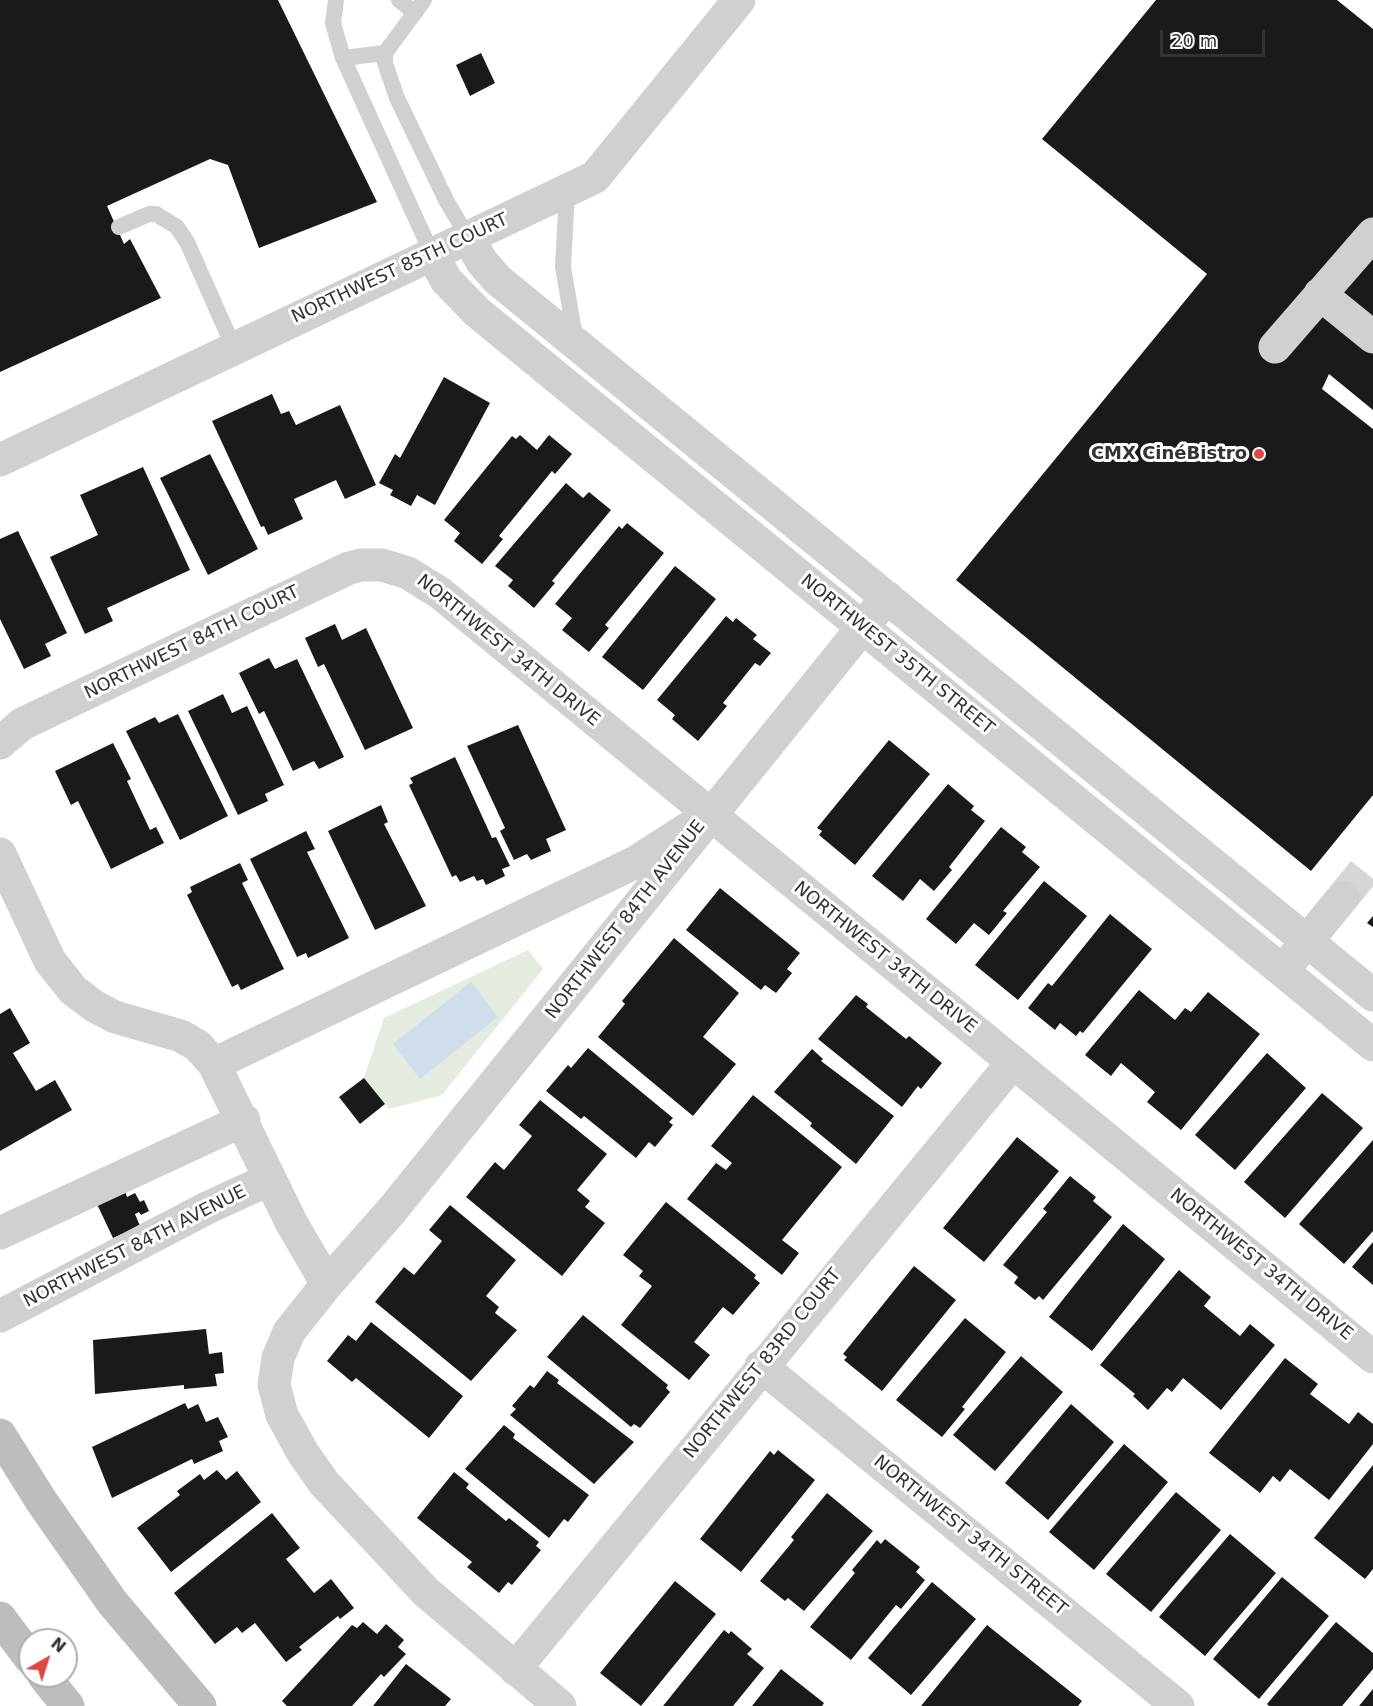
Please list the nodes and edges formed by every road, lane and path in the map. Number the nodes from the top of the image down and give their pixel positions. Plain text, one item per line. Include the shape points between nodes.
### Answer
1 (336, 0) edge
2 (399, 0) edge
3 (739, 0) edge
4 (420, 7) edge
5 (385, 52) junction
6 (343, 58) junction
7 (567, 190) junction
8 (119, 227) dead end
9 (1373, 234) edge
10 (468, 237) junction
11 (432, 254) junction
12 (1320, 294) junction
13 (1373, 337) edge
14 (577, 344) junction
15 (1275, 347) dead end
16 (234, 348) junction
17 (0, 460) edge
18 (391, 567) joint
19 (887, 597) junction
20 (863, 627) junction
21 (0, 743) edge
22 (709, 815) junction
23 (0, 854) edge
24 (1343, 897) tunnel mouth
25 (1307, 941) junction
26 (1282, 971) junction
27 (1373, 995) edge
28 (1373, 1046) edge
29 (1013, 1062) junction
30 (214, 1064) junction
31 (244, 1120) junction
32 (270, 1179) junction
33 (0, 1233) edge
34 (327, 1284) junction
35 (0, 1316) edge
36 (1373, 1357) edge
37 (761, 1366) junction
38 (0, 1435) edge
39 (2, 1624) edge
40 (18, 1643) edge
41 (515, 1669) junction
42 (54, 1688) edge
43 (68, 1706) edge
44 (200, 1706) edge
45 (560, 1706) edge
46 (1178, 1706) edge

1 - 6 lane via 333,23
2 - 4 lane
3 - 7 street, NORTHWEST 85TH COURT via 595,177
4 - 5 lane
5 - 6 lane
5 - 10 lane via 388,78 447,202
6 - 11 lane
7 - 10 street, NORTHWEST 85TH COURT
7 - 14 lane via 563,267
8 - 16 lane via 149,214 171,220 187,242
9 - 12 street
10 - 11 street, NORTHWEST 85TH COURT
10 - 14 street via 498,280
11 - 16 street, NORTHWEST 85TH COURT
11 - 20 street, NORTHWEST 35TH STREET via 446,280 477,312
12 - 13 street
12 - 15 street
14 - 19 street
16 - 17 street, NORTHWEST 85TH COURT
18 - 21 street, NORTHWEST 84TH COURT via 361,565 338,573 22,724
18 - 22 street, NORTHWEST 34TH DRIVE via 440,593
19 - 20 street
19 - 25 street
20 - 22 street
20 - 26 street, NORTHWEST 35TH STREET
22 - 29 street, NORTHWEST 34TH DRIVE
22 - 30 street, NORTHWEST 84TH AVENUE via 636,862
22 - 34 street, NORTHWEST 84TH AVENUE via 405,1194
23 - 30 street via 50,961 73,990 115,1017 181,1036 198,1046
24 - 25 street
25 - 26 street
25 - 27 street
26 - 28 street, NORTHWEST 35TH STREET
29 - 36 street, NORTHWEST 34TH DRIVE
29 - 37 street, NORTHWEST 83RD COURT
30 - 31 street
31 - 32 street
31 - 33 street
32 - 34 street
32 - 35 street, NORTHWEST 84TH AVENUE
34 - 41 street, NORTHWEST 84TH AVENUE via 289,1332 278,1358 274,1385 287,1426 324,1483 407,1572
37 - 41 street, NORTHWEST 83RD COURT
37 - 46 street, NORTHWEST 34TH STREET
38 - 44 street via 112,1602
39 - 40 street
41 - 45 street, NORTHWEST 84TH AVENUE
42 - 43 street

